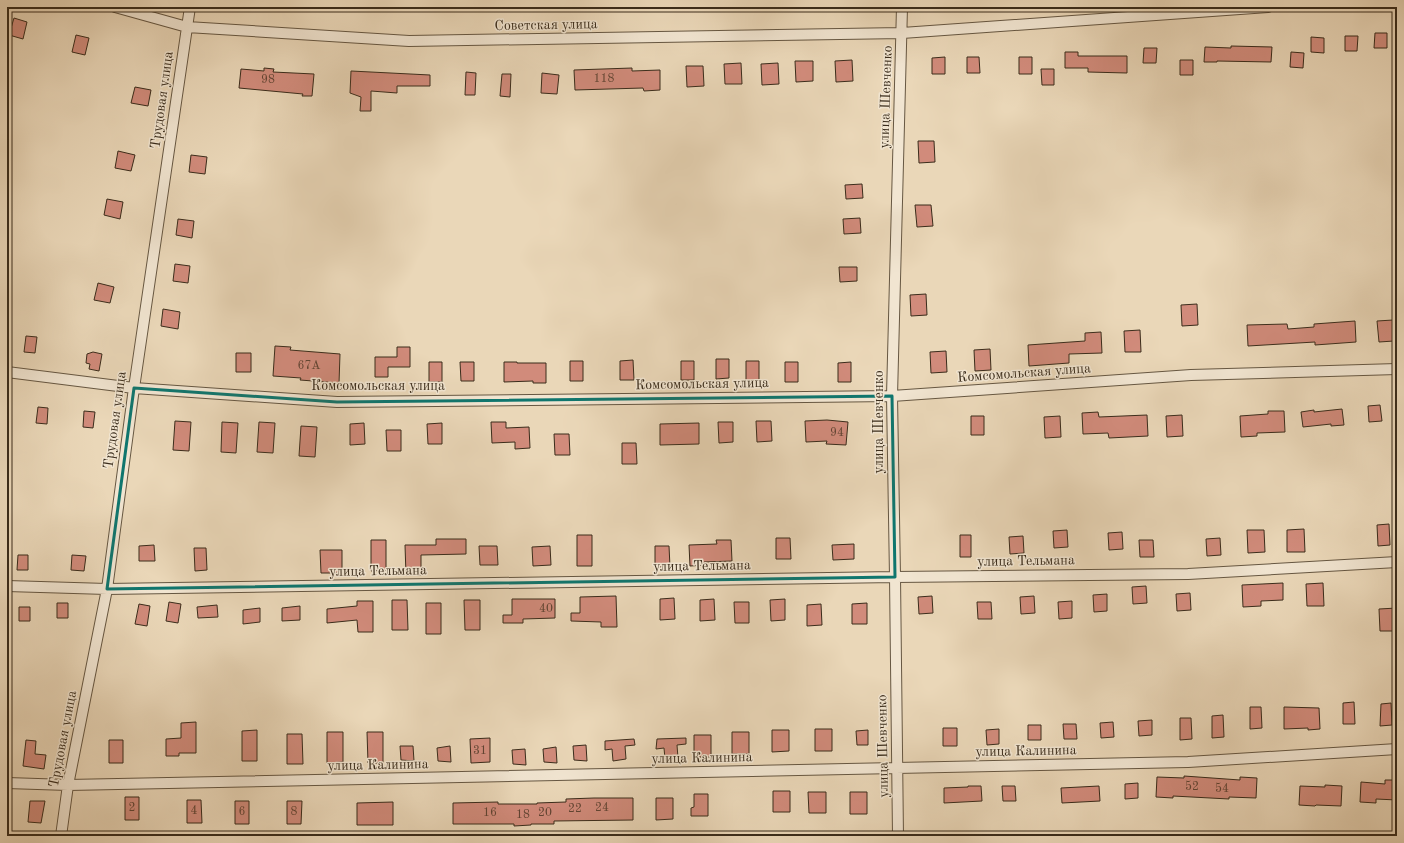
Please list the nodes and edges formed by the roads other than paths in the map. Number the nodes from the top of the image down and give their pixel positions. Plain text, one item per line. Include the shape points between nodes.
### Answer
1 (115, 7) edge
2 (190, 7) edge
3 (902, 7) edge
4 (1268, 7) edge
5 (187, 27) junction
6 (902, 33) junction
7 (1397, 368) edge
8 (7, 372) edge
9 (134, 388) junction
10 (892, 396) junction
11 (1397, 562) edge
12 (895, 577) junction
13 (7, 586) edge
14 (107, 589) junction
15 (1397, 749) edge
16 (897, 768) junction
17 (7, 783) edge
18 (68, 785) junction
19 (61, 836) edge
20 (898, 836) edge

1 - 5 street, Советская улица
2 - 5 street, Трудовая улица
3 - 6 street, улица Шевченко
4 - 6 street, Советская улица
5 - 6 street, Советская улица via 409,41
5 - 9 street, Трудовая улица
6 - 10 street, улица Шевченко
7 - 10 street, Комсомольская улица via 1191,375
8 - 9 street, Комсомольская улица
9 - 10 street, Комсомольская улица via 337,402
9 - 14 street, Трудовая улица
10 - 12 street, улица Шевченко
11 - 12 street, улица Тельмана via 1188,574
12 - 14 street, улица Тельмана
12 - 16 street, улица Шевченко
13 - 14 street, улица Тельмана
14 - 18 street, Трудовая улица
15 - 16 street, улица Калинина via 1188,762
16 - 18 street, улица Калинина
16 - 20 street, улица Шевченко
17 - 18 street, улица Калинина
18 - 19 street, Трудовая улица

